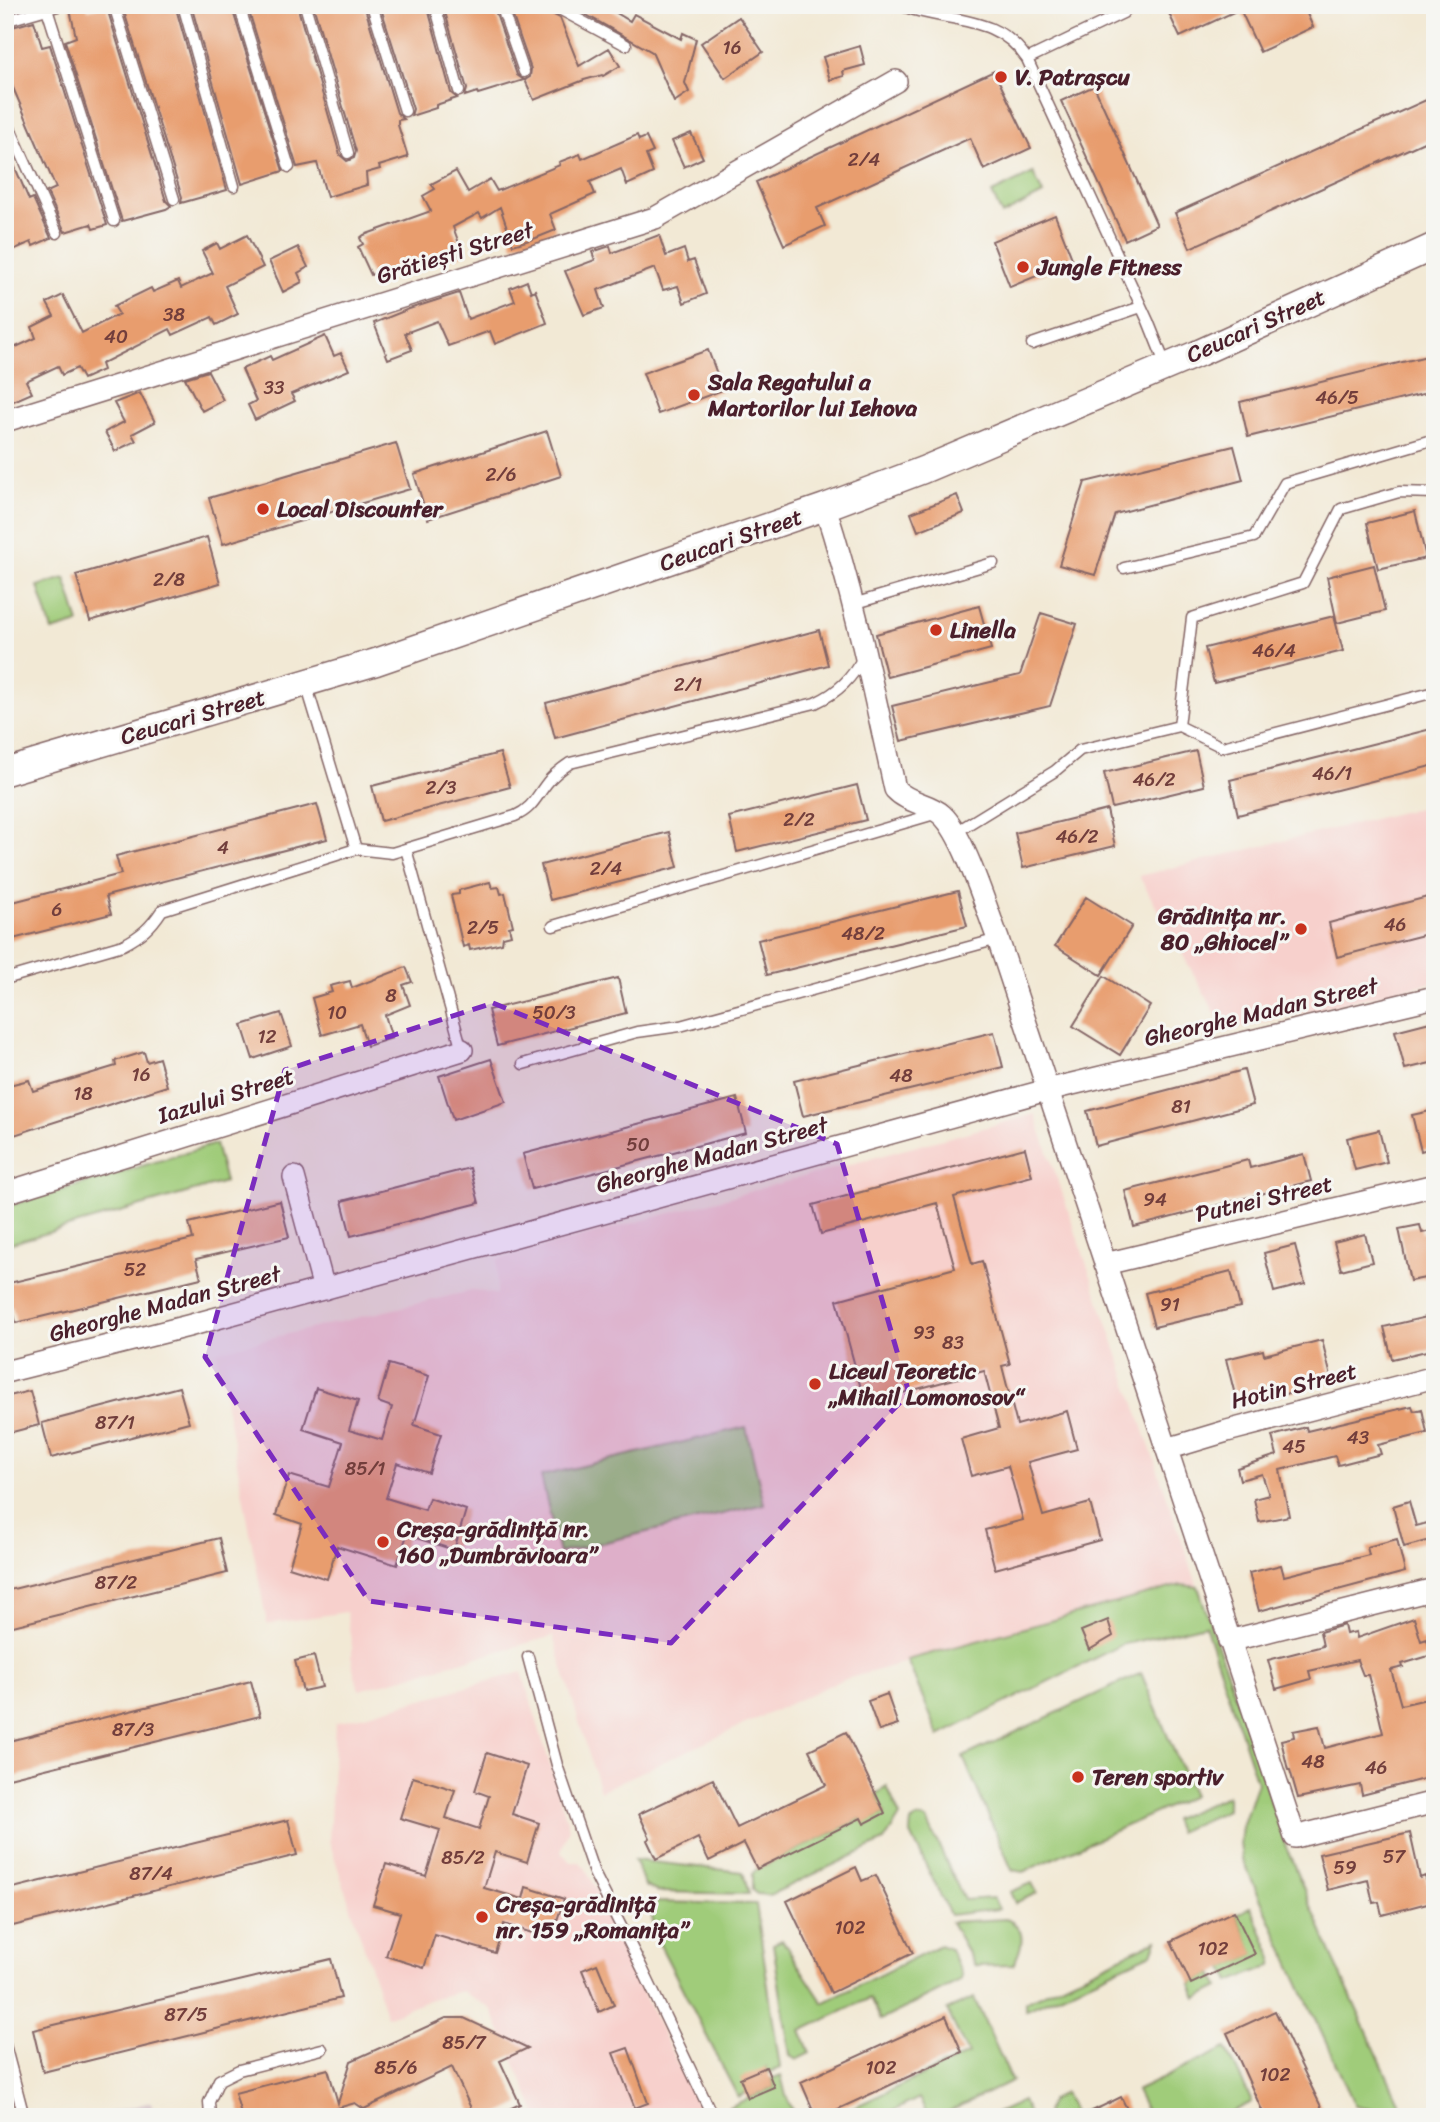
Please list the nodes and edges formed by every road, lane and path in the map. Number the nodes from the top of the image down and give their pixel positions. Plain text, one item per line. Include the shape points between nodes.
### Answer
1 (61, 5) edge
2 (114, 5) edge
3 (183, 5) edge
4 (239, 5) edge
5 (306, 5) edge
6 (372, 5) edge
7 (435, 5) edge
8 (501, 5) edge
9 (552, 5) edge
10 (900, 5) edge
11 (1130, 5) edge
12 (47, 9) junction
13 (5, 21) edge
14 (626, 45) dead end
15 (1027, 59) junction
16 (524, 72) dead end
17 (896, 81) dead end
18 (459, 91) dead end
19 (405, 111) dead end
20 (5, 117) edge
21 (348, 153) dead end
22 (289, 167) dead end
23 (234, 186) dead end
24 (174, 199) dead end
25 (114, 221) dead end
26 (57, 233) dead end
27 (1435, 246) edge
28 (1142, 307) junction
29 (1032, 344) dead end
30 (1166, 366) junction
31 (5, 421) edge
32 (1435, 439) edge
33 (1435, 493) edge
34 (825, 507) junction
35 (993, 563) dead end
36 (1124, 568) dead end
37 (853, 604) junction
38 (866, 653) junction
39 (306, 684) junction
40 (1435, 692) edge
41 (1179, 726) junction
42 (5, 772) edge
43 (940, 813) junction
44 (956, 832) junction
45 (356, 849) junction
46 (406, 849) junction
47 (554, 926) dead end
48 (998, 939) junction
49 (5, 979) edge
50 (1435, 998) edge
51 (462, 1050) joint
52 (523, 1064) dead end
53 (1047, 1090) junction
54 (294, 1177) dead end
55 (1435, 1185) edge
56 (5, 1193) edge
57 (1105, 1264) junction
58 (324, 1289) junction
59 (5, 1372) edge
60 (1435, 1377) edge
61 (1167, 1449) junction
62 (1435, 1589) edge
63 (1229, 1642) junction
64 (528, 1657) dead end
65 (1435, 1802) edge
66 (5, 2045) edge
67 (322, 2049) dead end
68 (23, 2113) dead end
69 (210, 2117) edge
70 (713, 2117) edge

1 - 12 lane
2 - 24 lane
3 - 23 lane
4 - 22 lane
5 - 21 lane
6 - 19 lane
7 - 18 lane
8 - 16 lane
9 - 14 lane
10 - 15 lane via 989,27 1019,47
11 - 15 lane via 1123,13
12 - 13 lane
12 - 25 lane
15 - 28 lane
17 - 31 street, Grătiești Street via 655,218
20 - 26 lane
27 - 30 street, Ceucari Street
28 - 29 lane
28 - 30 lane
30 - 34 street, Ceucari Street
32 - 36 lane via 1285,483 1254,537
33 - 41 lane via 1399,492 1341,509 1303,583 1192,618
34 - 37 street
34 - 39 street, Ceucari Street
35 - 37 lane
37 - 38 street
38 - 43 street via 895,789 902,797
38 - 46 lane via 847,682 815,703 570,764 557,772 524,812
39 - 42 street, Ceucari Street
39 - 45 lane
40 - 41 lane via 1222,747
41 - 44 lane via 1080,750 1055,771
43 - 44 street
43 - 47 lane
44 - 48 street
45 - 46 lane via 392,853
45 - 49 lane via 162,910 140,937 123,946
46 - 51 lane
48 - 52 lane
48 - 53 street
50 - 53 street, Gheorghe Madan Street
51 - 56 street, Iazului Street
53 - 57 street
53 - 58 street, Gheorghe Madan Street
54 - 58 street
55 - 57 street, Putnei Street
57 - 61 street
58 - 59 street, Gheorghe Madan Street
60 - 61 street, Hotin Street
61 - 63 street
62 - 63 street
63 - 65 street via 1295,1837
64 - 70 lane via 557,1765 594,1872
66 - 68 lane
67 - 69 lane via 239,2070 219,2080 209,2102

